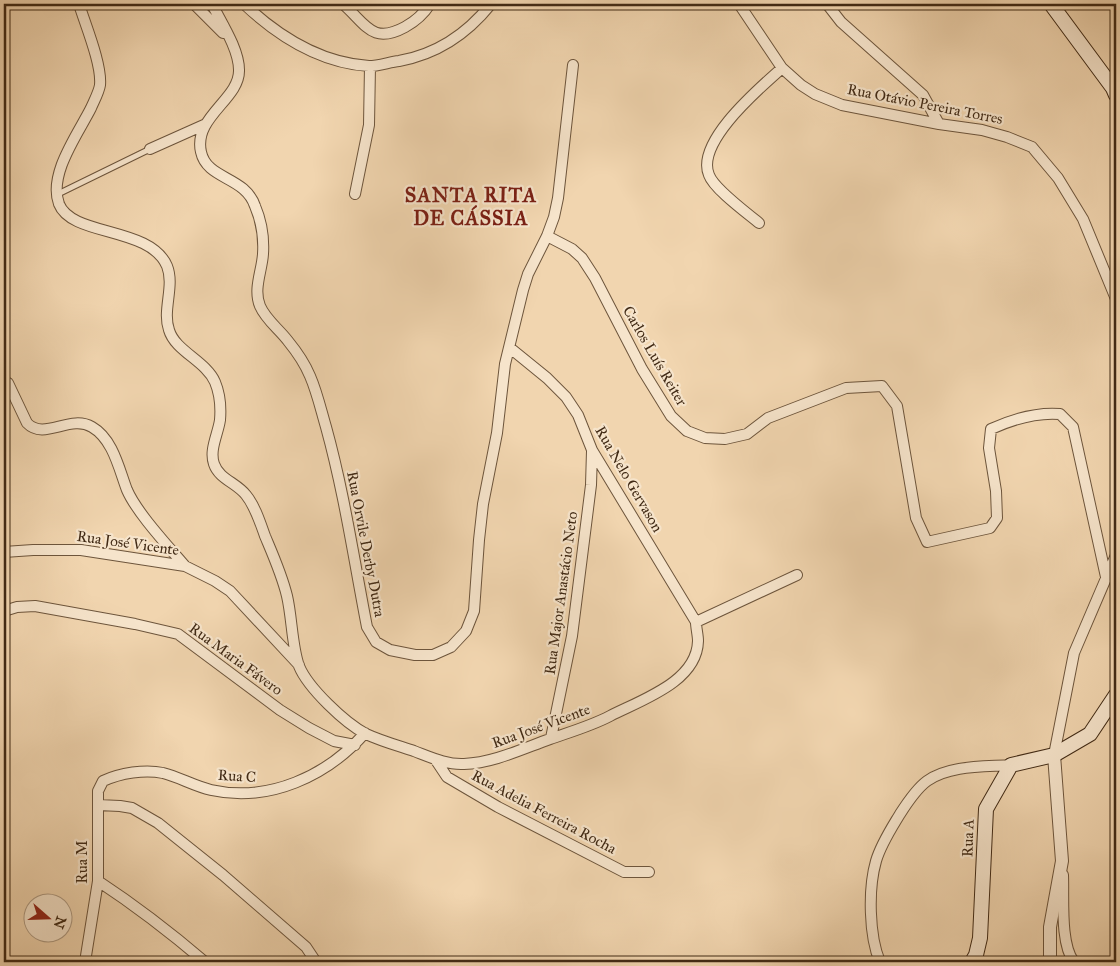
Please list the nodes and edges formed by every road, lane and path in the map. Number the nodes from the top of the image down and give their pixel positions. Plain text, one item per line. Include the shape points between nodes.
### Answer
1 (79, 4) edge
2 (194, 4) edge
3 (212, 4) edge
4 (244, 4) edge
5 (343, 4) edge
6 (430, 4) edge
7 (491, 4) edge
8 (740, 4) edge
9 (827, 4) edge
10 (1051, 4) edge
11 (230, 40) junction
12 (573, 65) dead end
13 (370, 66) junction
14 (782, 68) junction
15 (1116, 95) edge
16 (206, 124) junction
17 (940, 124) junction
18 (150, 149) joint
19 (58, 194) junction
20 (355, 194) dead end
21 (759, 223) dead end
22 (548, 236) junction
23 (1116, 299) edge
24 (510, 348) junction
25 (8, 383) dead end
26 (592, 450) junction
27 (4, 552) edge
28 (1116, 554) edge
29 (185, 566) junction
30 (797, 575) dead end
31 (1106, 577) junction
32 (4, 611) edge
33 (696, 622) junction
34 (698, 642) joint
35 (299, 666) junction
36 (1116, 695) edge
37 (365, 733) junction
38 (551, 738) junction
39 (355, 745) junction
40 (1054, 755) junction
41 (435, 759) junction
42 (1011, 765) junction
43 (98, 791) joint
44 (98, 805) junction
45 (1062, 861) junction
46 (649, 872) dead end
47 (98, 881) junction
48 (85, 962) edge
49 (206, 962) edge
50 (316, 962) edge
51 (880, 962) edge
52 (972, 962) edge
53 (1050, 962) edge
54 (1074, 962) edge

1 - 19 street via 99,68 100,85 65,157
2 - 11 street, Rua Orvile Derby Dutra
3 - 11 street, Rua Orvile Derby Dutra
4 - 13 street via 304,48
5 - 6 street via 368,28 385,35 416,22
7 - 13 street via 456,39 440,49 416,58
8 - 14 street, Rua Otávio Pereira Torres
9 - 17 street via 841,22 923,95
10 - 15 main road
11 - 16 street, Rua Orvile Derby Dutra via 240,71 237,82
12 - 22 street, Rua Orvile Derby Dutra via 558,198
13 - 20 street via 369,125
14 - 17 street, Rua Otávio Pereira Torres via 808,90 842,105
14 - 21 street via 725,124 707,165 708,175 715,185
16 - 18 street
16 - 24 street, Rua Orvile Derby Dutra via 200,140 201,154 207,166 241,186 255,204 263,237 257,287 259,305 288,341 310,376 334,457 367,626 376,642 390,650 433,655 451,647 466,631 474,610 483,504
17 - 23 street, Rua Otávio Pereira Torres via 982,130 1032,147 1058,178 1082,219
18 - 19 lane
19 - 35 street via 58,202 65,214 78,222 141,243 157,253 167,266 169,333 214,380 220,398 220,418 214,466 247,495 255,511 286,593
22 - 24 street, Rua Orvile Derby Dutra via 528,274
22 - 31 street, Carlos Luís Reiter via 582,258 647,377 671,416 688,431 705,438 747,434 768,418 846,388 882,386 898,406 916,518 927,542 990,528 997,518 989,448 991,429 1010,420 1047,412 1060,414 1073,427
24 - 26 street, Rua Nelo Gervason via 566,397 578,415
25 - 29 street via 31,427 44,430 67,423 82,423 103,436 136,506
26 - 33 street, Rua Nelo Gervason
26 - 38 street, Rua Major Anastácio Neto via 592,485 572,636
27 - 29 street, Rua José Vicente via 81,550
28 - 31 street
29 - 35 street, Rua José Vicente via 230,591
30 - 33 street
31 - 40 street via 1074,653
32 - 39 street, Rua Maria Fávero via 34,606 178,634 280,710 334,741
33 - 34 street, Rua Nelo Gervason
34 - 38 street, Rua José Vicente via 693,662 676,682 603,719
35 - 37 street, Rua José Vicente via 332,710
36 - 40 main road via 1090,734
37 - 39 street, Rua C
37 - 41 street, Rua José Vicente
38 - 41 street, Rua José Vicente via 479,763 454,764
39 - 43 street, Rua C via 313,776 263,793 212,790 151,772 110,778 100,785
40 - 42 main road
40 - 45 street
41 - 46 street, Rua Adelia Ferreira Rocha via 447,776 498,807 624,872
42 - 51 street via 970,767 948,772 926,782 907,803 875,862 873,935
42 - 52 main road, Rua A via 986,809 980,938
43 - 44 street, Rua M
44 - 47 street, Rua M
44 - 50 street via 132,808 158,823 288,931 306,947
45 - 53 street via 1051,919
45 - 54 street via 1065,940
47 - 48 street, Rua M
47 - 49 street via 159,923

